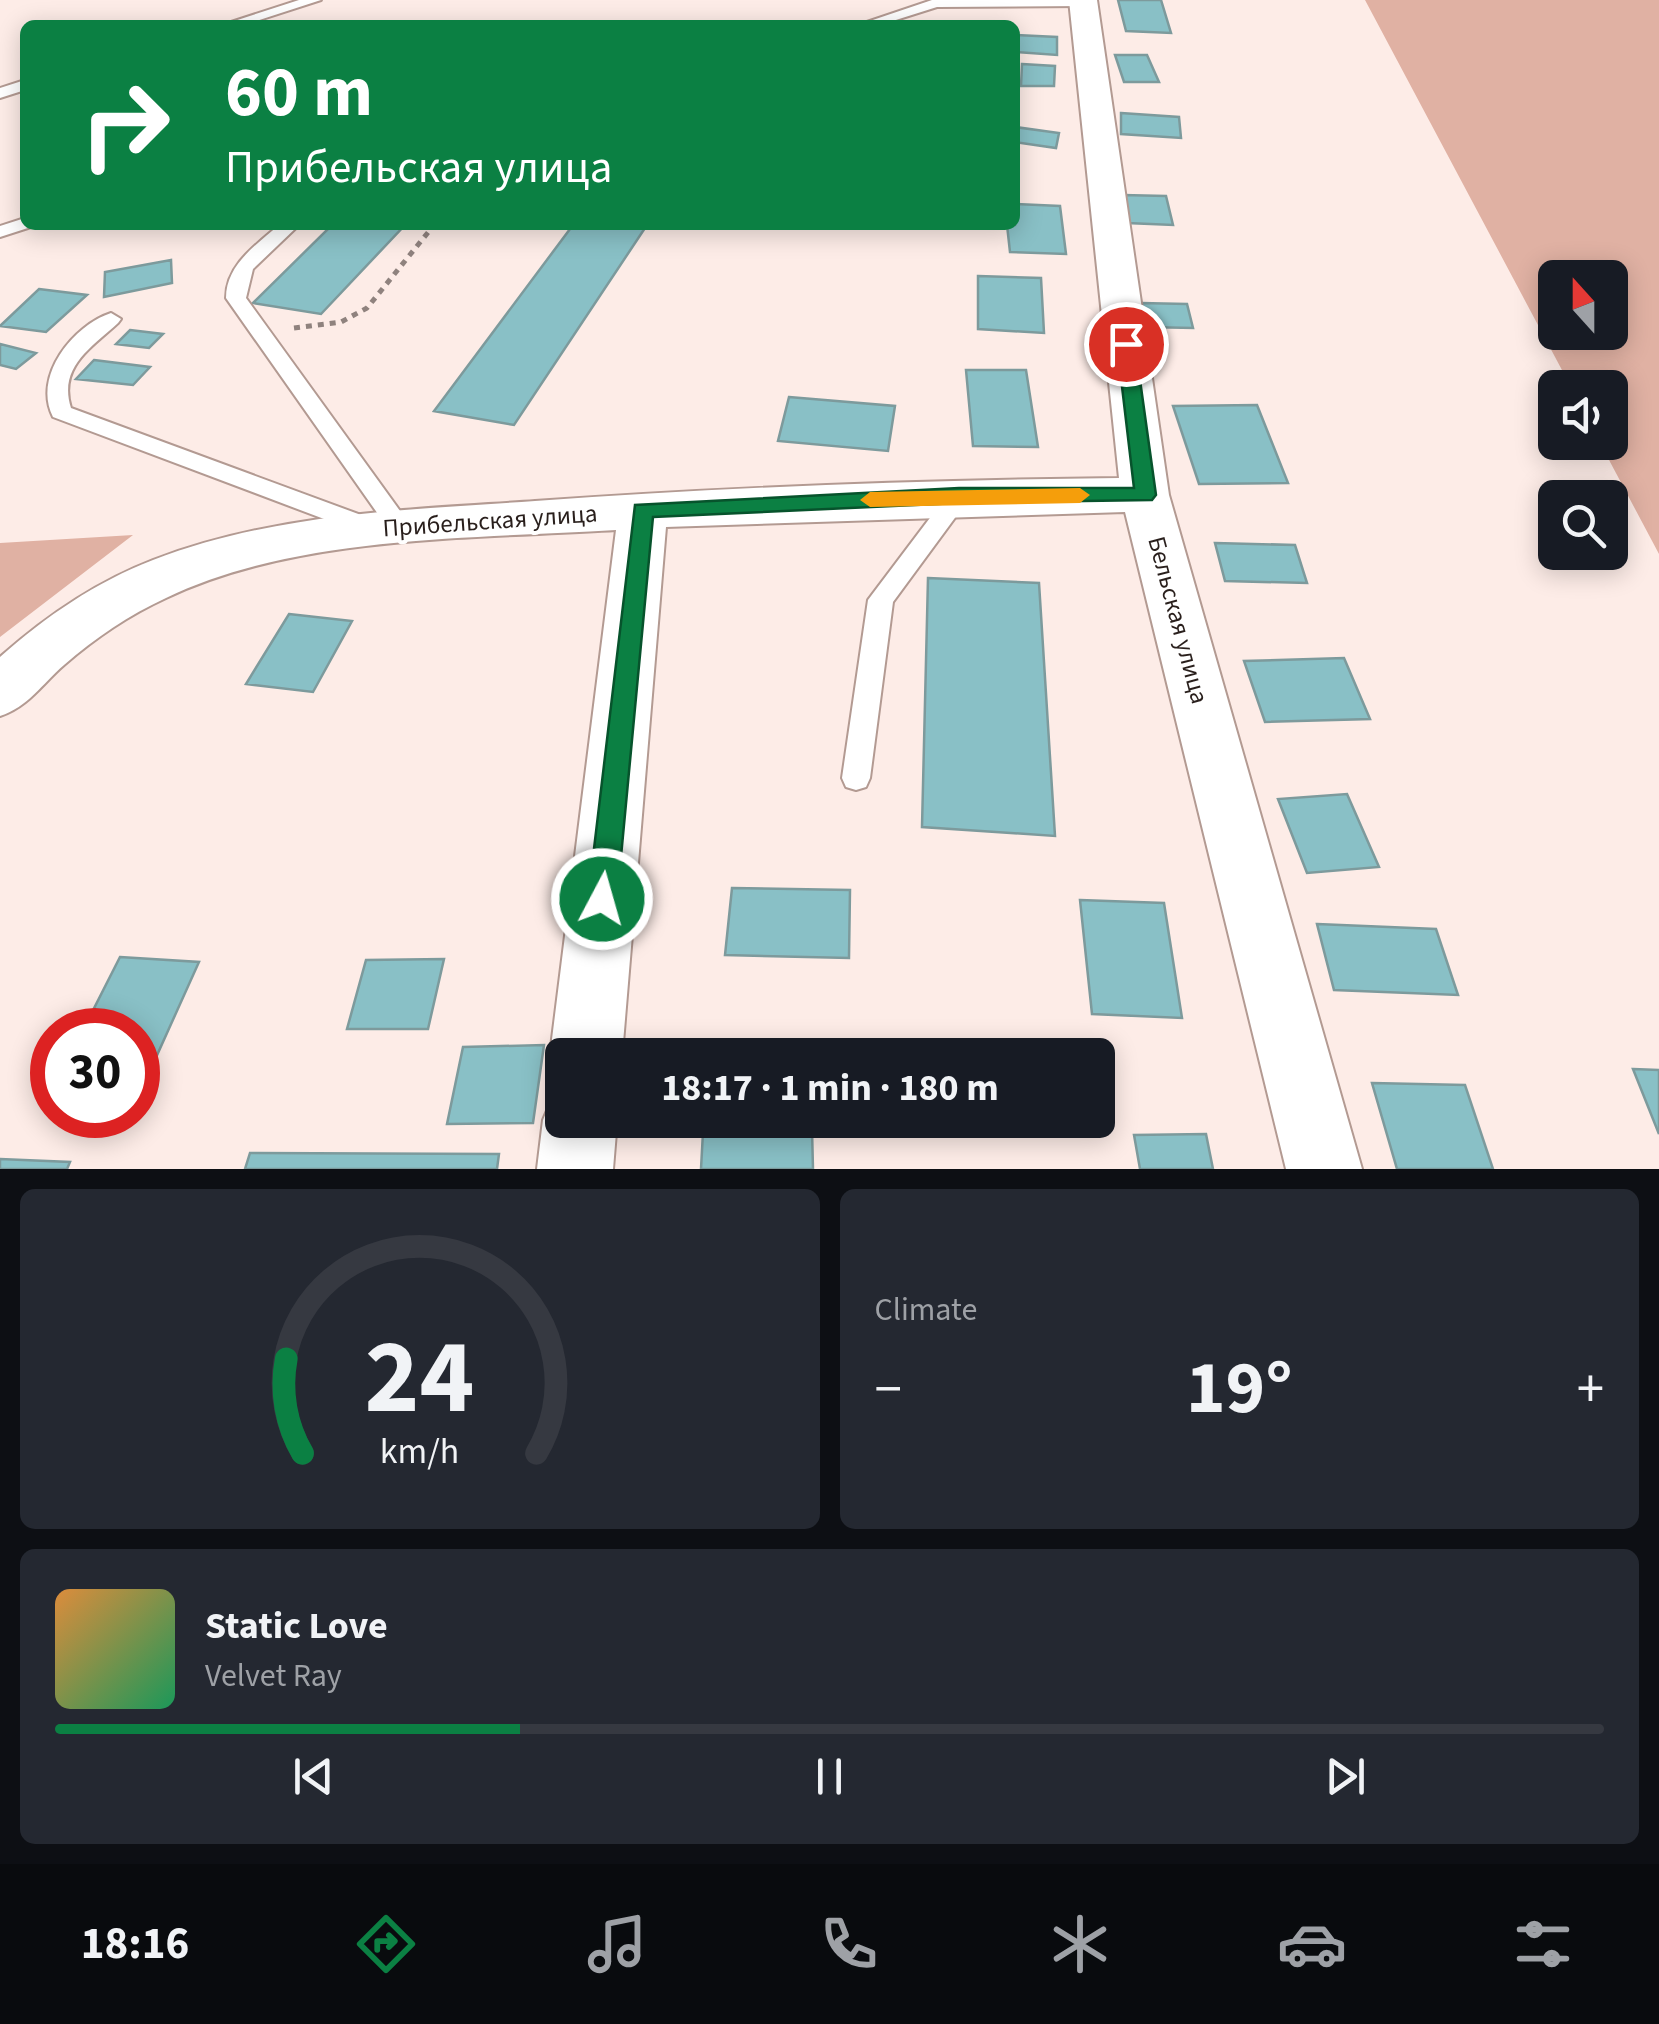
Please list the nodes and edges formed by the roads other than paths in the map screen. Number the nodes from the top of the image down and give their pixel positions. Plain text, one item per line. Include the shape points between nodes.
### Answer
1 (314, 0) edge
2 (1083, 1) edge
3 (247, 20) edge
4 (882, 20) edge
5 (285, 230) edge
6 (111, 320) dead end
7 (1145, 495) junction
8 (959, 496) junction
9 (642, 510) junction
10 (388, 529) junction
11 (0, 693) edge
12 (856, 778) dead end
13 (588, 1038) edge
14 (578, 1138) edge
15 (575, 1169) edge
16 (1324, 1169) edge

1 - 3 lane
2 - 4 lane via 936,4
2 - 7 street, Бельская улица
5 - 10 lane via 244,268 236,298
6 - 10 lane via 57,370 52,390 61,412
7 - 8 street, Прибельская улица
7 - 16 street, Бельская улица
8 - 9 street, Прибельская улица
8 - 12 lane via 881,600
9 - 10 street, Прибельская улица
9 - 13 street
10 - 11 street, Прибельская улица via 322,534 202,562 120,596 28,662
14 - 15 street

